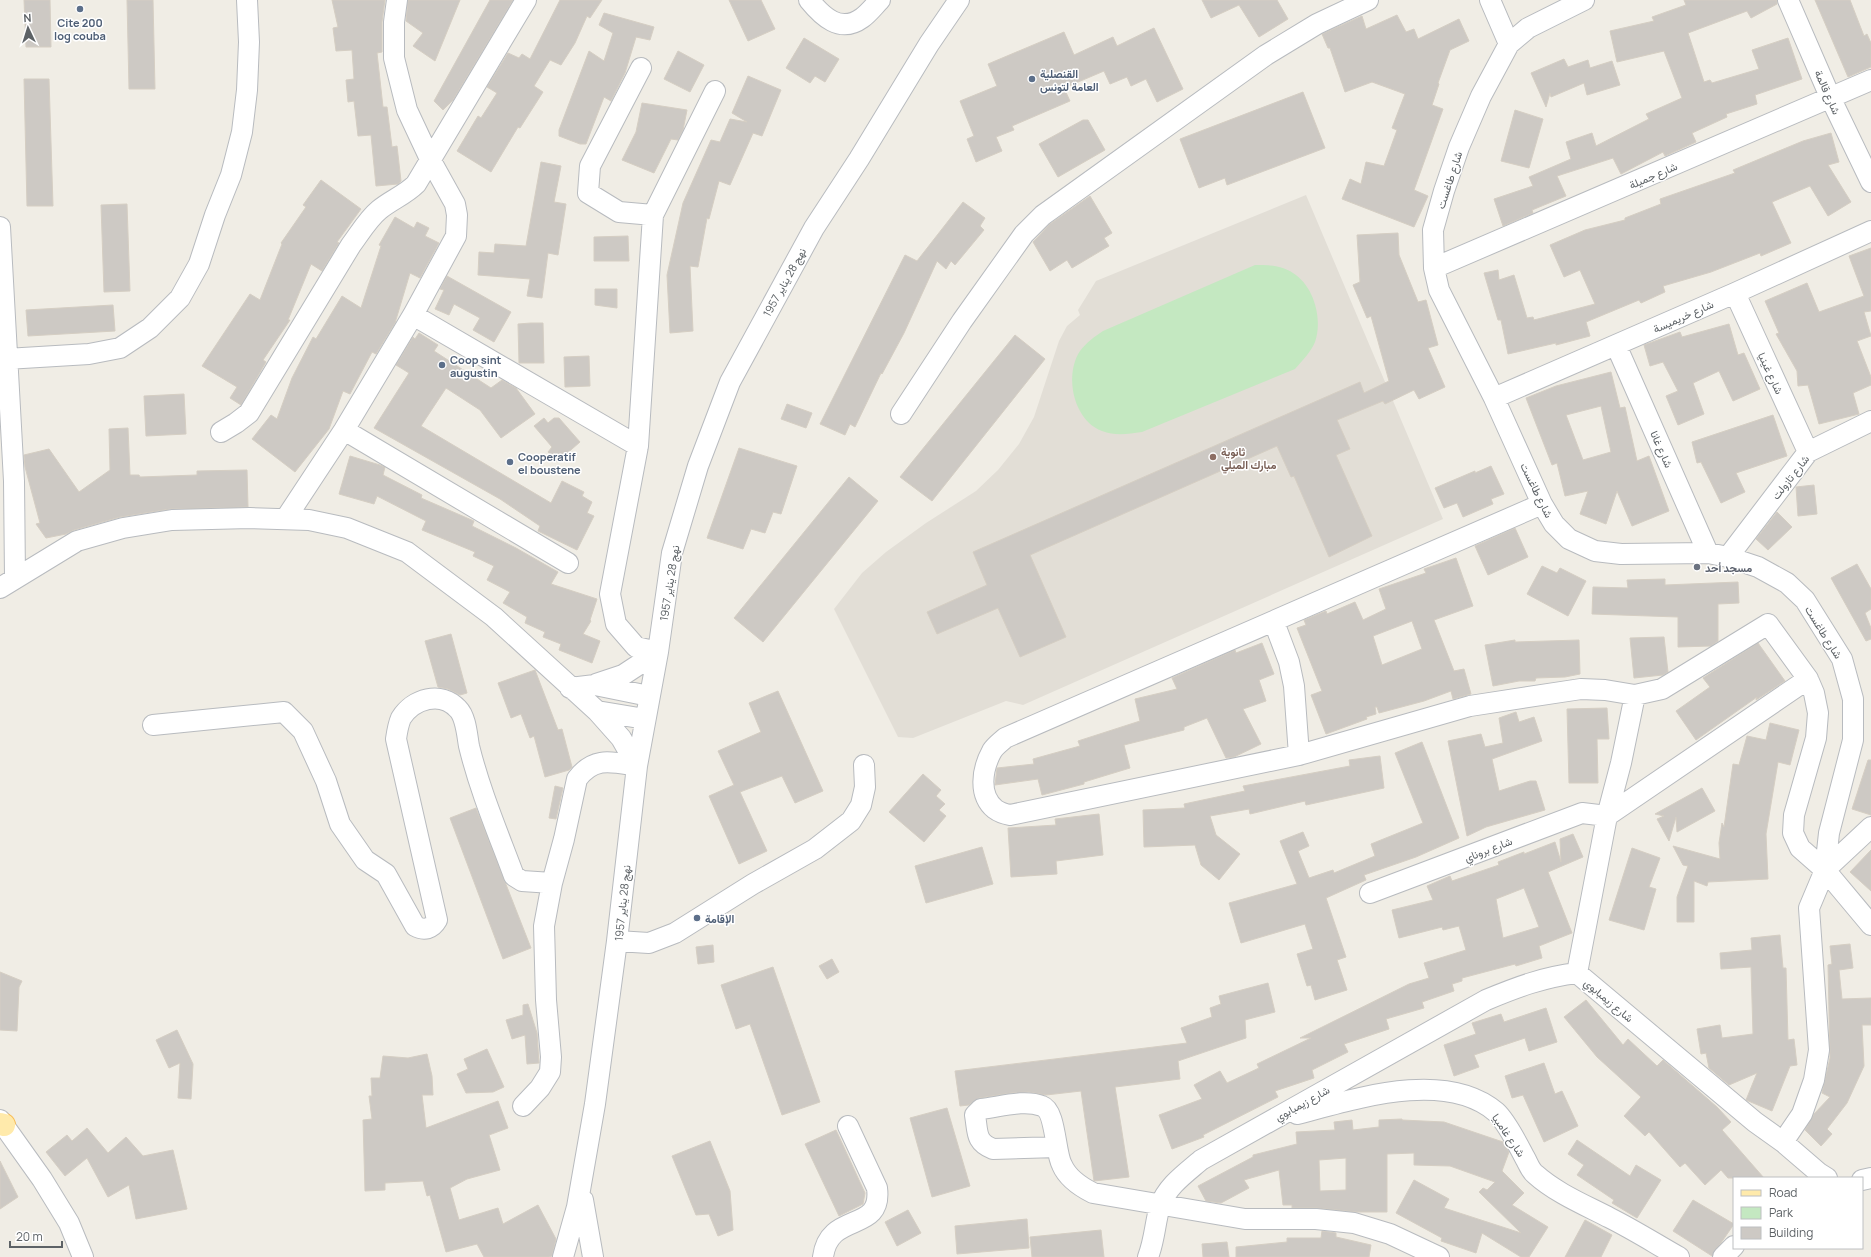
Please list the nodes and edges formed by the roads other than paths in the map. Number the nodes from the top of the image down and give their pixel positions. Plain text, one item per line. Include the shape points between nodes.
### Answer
1 (247, 0) edge
2 (397, 0) edge
3 (526, 0) edge
4 (809, 0) edge
5 (880, 0) edge
6 (959, 0) edge
7 (1368, 0) edge
8 (1490, 0) edge
9 (1584, 0) edge
10 (1788, 0) edge
11 (1509, 44) junction
12 (641, 68) dead end
13 (1871, 80) edge
14 (715, 91) dead end
15 (1831, 99) junction
16 (430, 159) junction
17 (1871, 182) edge
18 (653, 215) junction
19 (0, 227) edge
20 (1871, 231) edge
21 (1434, 268) junction
22 (1735, 293) junction
23 (413, 315) junction
24 (1616, 345) junction
25 (6, 359) junction
26 (1494, 398) junction
27 (901, 414) dead end
28 (1871, 421) edge
29 (344, 430) junction
30 (221, 432) dead end
31 (638, 446) junction
32 (1808, 452) junction
33 (1542, 504) junction
34 (286, 518) junction
35 (1708, 553) junction
36 (1728, 557) junction
37 (568, 563) dead end
38 (8, 582) edge
39 (1274, 622) junction
40 (658, 652) junction
41 (1808, 679) junction
42 (595, 685) junction
43 (570, 688) junction
44 (1635, 695) junction
45 (650, 696) junction
46 (597, 711) junction
47 (645, 719) junction
48 (153, 724) dead end
49 (1299, 755) junction
50 (864, 765) dead end
51 (637, 766) junction
52 (1607, 816) junction
53 (1871, 827) edge
54 (1826, 870) junction
55 (552, 883) junction
56 (1370, 893) dead end
57 (1871, 925) edge
58 (618, 941) junction
59 (1577, 973) junction
60 (523, 1106) dead end
61 (1269, 1121) junction
62 (1, 1123) edge
63 (848, 1126) dead end
64 (1783, 1142) junction
65 (1057, 1147) dead end
66 (1814, 1175) edge
67 (582, 1184) junction
68 (1160, 1205) junction
69 (1155, 1237) junction
70 (1733, 1247) edge
71 (83, 1257) edge
72 (563, 1257) edge
73 (593, 1257) edge
74 (823, 1257) edge
75 (1148, 1257) edge
76 (1158, 1257) edge
77 (1439, 1257) edge
78 (1679, 1257) edge
79 (1723, 1257) edge

1 - 25 street via 248,90 242,132 231,176 199,264 180,298 150,328 120,348 89,354
2 - 16 street via 394,58 407,110
3 - 16 street
4 - 5 street via 825,18 840,24 856,22
6 - 40 street, نهج 28 يناير 1957 via 814,228 730,382 698,466 672,553
7 - 27 street via 1317,24 1266,55 1043,215 1024,234 962,321
8 - 11 street
9 - 11 street, شارع طاغست via 1528,28
10 - 15 street, شارع قالمة
11 - 21 street, شارع طاغست via 1481,96 1452,169 1433,230
12 - 18 street via 590,166 588,193 619,212
13 - 15 street, شارع جميلة
14 - 18 street
15 - 17 street, شارع قالمة
15 - 21 street, شارع جميلة
16 - 23 street via 455,204 456,236
16 - 30 street via 416,184 407,193 379,210 351,245 249,413
18 - 31 street
19 - 25 street
20 - 22 street, شارع خريميسة
21 - 26 street, شارع طاغست via 1439,290
22 - 24 street, شارع خريميسة
22 - 32 street, شارع غينيا
23 - 29 street
23 - 31 street
24 - 26 street, شارع خريميسة
24 - 35 street, شارع غانا
25 - 38 street via 14,481
26 - 33 street, شارع طاغست
28 - 32 street, شارع تازولت
29 - 34 street
29 - 37 street
31 - 40 street via 610,594 616,624 636,646
32 - 36 street, شارع تازولت
33 - 35 street, شارع طاغست via 1554,524 1569,539 1595,551 1621,554
33 - 39 street
34 - 38 street via 172,520 123,528 77,541
34 - 43 street via 347,528 407,552 494,617
35 - 36 street, شارع طاغست
36 - 54 street, شارع طاغست via 1758,567 1787,583 1805,600 1842,659 1853,699 1853,740 1829,834
39 - 49 street via 1293,680
39 - 49 street via 1005,738 992,751 982,784 987,799 996,810 1010,815
40 - 42 street via 623,675
40 - 45 street, نهج 28 يناير 1957
41 - 44 street via 1768,624 1662,689
41 - 52 street
41 - 54 street via 1818,713 1816,732 1794,815 1793,833 1800,848
42 - 43 street
42 - 45 street
43 - 46 street
44 - 49 street via 1581,689 1470,706
44 - 52 street
45 - 47 street, نهج 28 يناير 1957
46 - 47 street
46 - 51 street via 621,738
47 - 51 street, نهج 28 يناير 1957
48 - 55 street via 284,712 303,731 326,781 340,824 365,860 386,874 415,926 428,929 437,920 396,739 401,719 414,704 428,698 443,699 461,712 487,805 514,876 527,882
50 - 58 street via 865,786 861,805 851,821 815,850 675,932 650,943
51 - 55 street via 599,763 586,769 577,779
51 - 58 street, نهج 28 يناير 1957
52 - 56 street, شارع بروناي via 1582,813
52 - 59 street
53 - 54 street
54 - 57 street
54 - 64 street via 1809,908 1819,1050 1814,1080 1802,1114
55 - 60 street via 544,926 550,1072 540,1088
58 - 67 street, نهج 28 يناير 1957
59 - 61 street, شارع زيمبابوي via 1530,982 1486,1000
59 - 64 street, شارع زيمبابوي via 1755,1122
61 - 68 street, شارع زيمبابوي via 1201,1160 1178,1179
61 - 78 street, شارع غامبيا via 1359,1098 1404,1091 1437,1090 1468,1095 1496,1113 1533,1173 1558,1190
62 - 71 street via 42,1179 69,1223
63 - 74 street via 877,1188 878,1199 876,1208 869,1216 833,1233 824,1246
64 - 66 street, شارع زيمبابوي
65 - 68 street via 1061,1165 1077,1184 1093,1193
67 - 72 street, نهج 28 يناير 1957
67 - 73 street, نهج 28 يناير 1957
68 - 69 street, شارع زيمبابوي
68 - 77 street via 1245,1219 1316,1219 1354,1223 1390,1234
69 - 75 street, شارع زيمبابوي
69 - 76 street, شارع زيمبابوي
70 - 79 street

